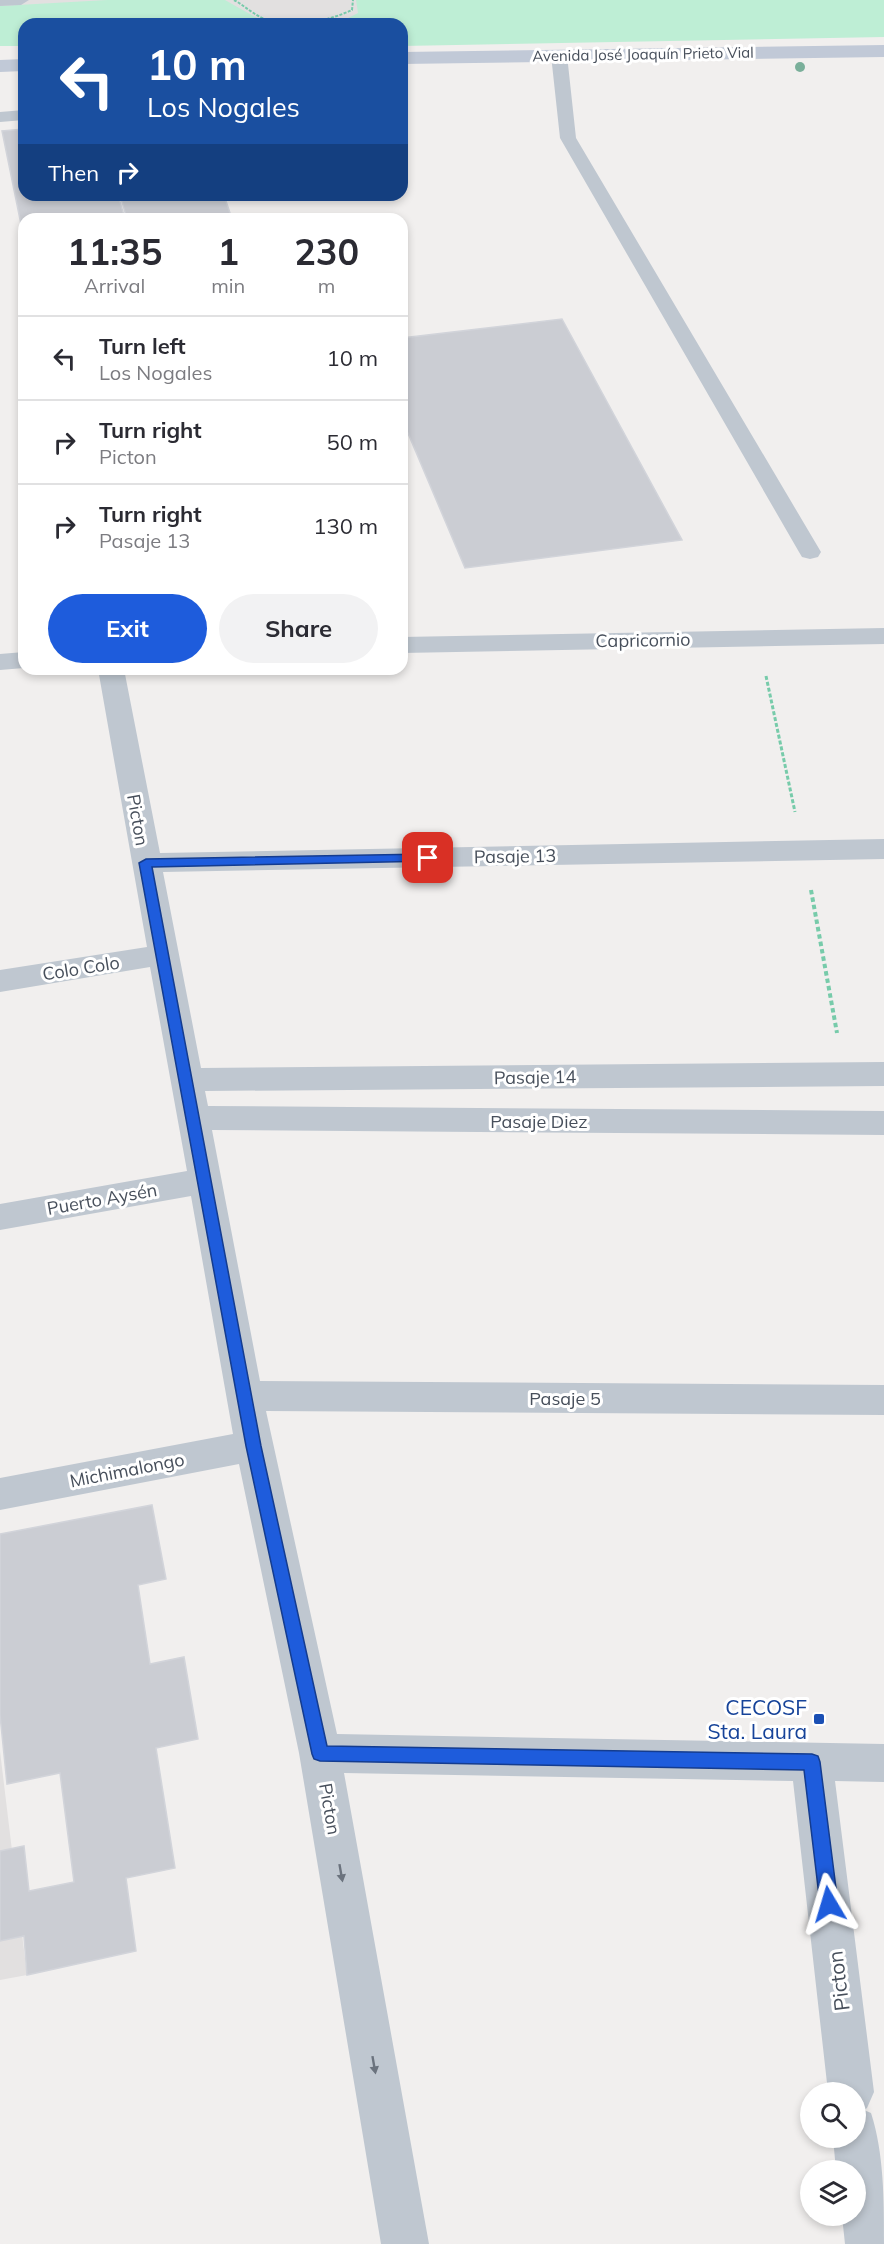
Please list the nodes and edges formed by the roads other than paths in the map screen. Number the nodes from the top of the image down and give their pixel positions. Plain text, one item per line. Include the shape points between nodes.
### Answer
1 (21, 0) edge
2 (0, 1) edge
3 (884, 51) edge
4 (559, 56) junction
5 (408, 58) edge
6 (18, 65) edge
7 (0, 66) edge
8 (18, 116) edge
9 (0, 117) edge
10 (810, 552) dead end
11 (884, 636) edge
12 (408, 645) edge
13 (18, 660) edge
14 (0, 662) edge
15 (112, 675) edge
16 (884, 849) edge
17 (146, 863) junction
18 (162, 955) junction
19 (0, 981) edge
20 (884, 1074) edge
21 (186, 1080) junction
22 (193, 1118) junction
23 (884, 1123) edge
24 (204, 1181) junction
25 (0, 1217) edge
26 (245, 1396) junction
27 (884, 1400) edge
28 (254, 1446) junction
29 (0, 1494) edge
30 (320, 1754) junction
31 (812, 1762) junction
32 (884, 1763) edge
33 (850, 2082) edge
34 (857, 2148) edge
35 (405, 2244) edge
36 (868, 2244) edge

1 - 2 lane
3 - 4 main road, Avenida José Joaquín Prieto Vial
4 - 5 main road, Avenida José Joaquín Prieto Vial
4 - 10 lane via 568,138
6 - 7 main road
8 - 9 lane
11 - 12 street, Capricornio
13 - 14 street
15 - 17 street, Picton
16 - 17 street, Pasaje 13
17 - 18 street, Picton
18 - 19 street, Colo Colo
18 - 21 street, Picton
20 - 21 street, Pasaje 14
21 - 22 street, Picton
22 - 23 street, Pasaje Diez
22 - 24 street, Picton
24 - 25 street, Puerto Aysén
24 - 26 street, Picton
26 - 27 street, Pasaje 5
26 - 28 street, Picton
28 - 29 street, Michimalongo
28 - 30 street, Picton
30 - 31 street
30 -> 35 street, Picton
31 - 32 street
31 - 33 street, Picton
34 - 36 street

